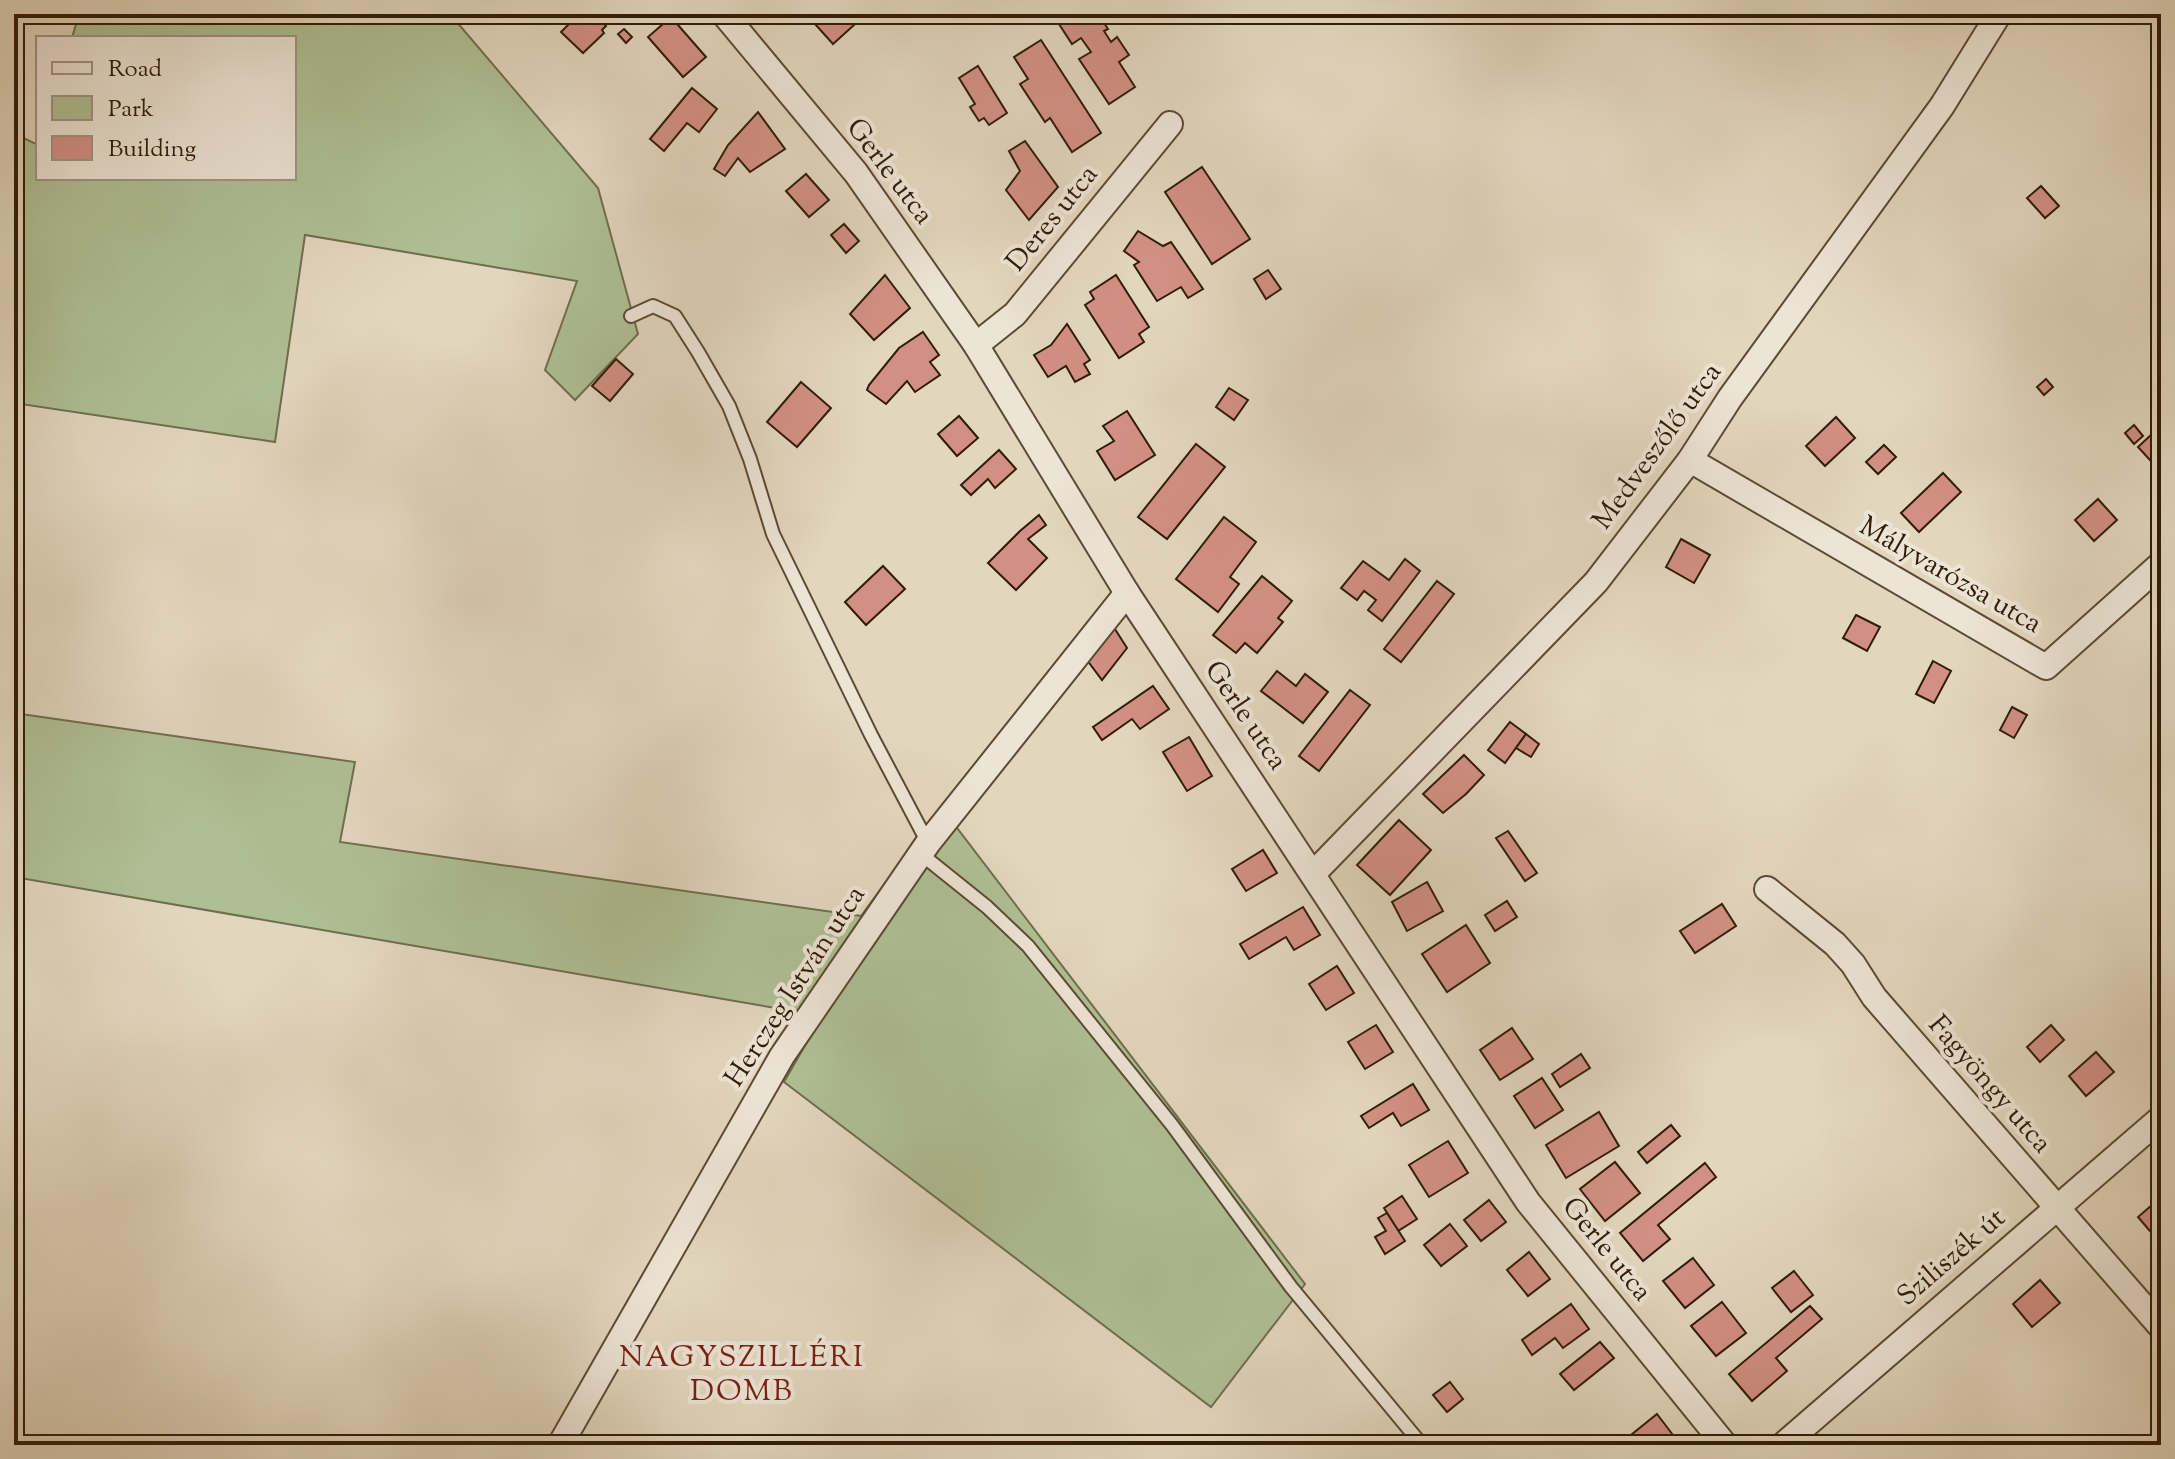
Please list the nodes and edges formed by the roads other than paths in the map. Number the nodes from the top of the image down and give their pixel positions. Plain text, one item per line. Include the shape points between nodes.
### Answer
1 (724, 14) edge
2 (1999, 14) edge
3 (1170, 124) dead end
4 (631, 316) dead end
5 (976, 345) junction
6 (1690, 460) junction
7 (2161, 564) edge
8 (1127, 593) junction
9 (924, 848) junction
10 (1313, 874) junction
11 (1767, 889) dead end
12 (2161, 1118) edge
13 (2056, 1207) junction
14 (2161, 1327) edge
15 (560, 1445) edge
16 (1422, 1445) edge
17 (1725, 1445) edge
18 (1783, 1445) edge

1 - 5 street, Gerle utca via 856,173
2 - 6 street, Medveszőlő utca via 1942,106
3 - 5 street, Deres utca via 1015,314
4 - 9 lane via 653,306 675,316 729,406 773,534
5 - 8 street, Gerle utca
6 - 7 street, Mályvarózsa utca via 2046,667
6 - 10 street, Medveszőlő utca via 1596,582
8 - 9 street, Herczeg István utca
8 - 10 street, Gerle utca
9 - 15 street, Herczeg István utca via 782,1056
9 - 16 lane via 1028,946 1172,1125 1291,1287
10 - 17 street, Gerle utca via 1528,1202
11 - 13 street, Fagyöngy utca via 1835,944 1874,997
12 - 13 street, Sziliszék út
13 - 14 street, Fagyöngy utca
13 - 18 street, Sziliszék út

